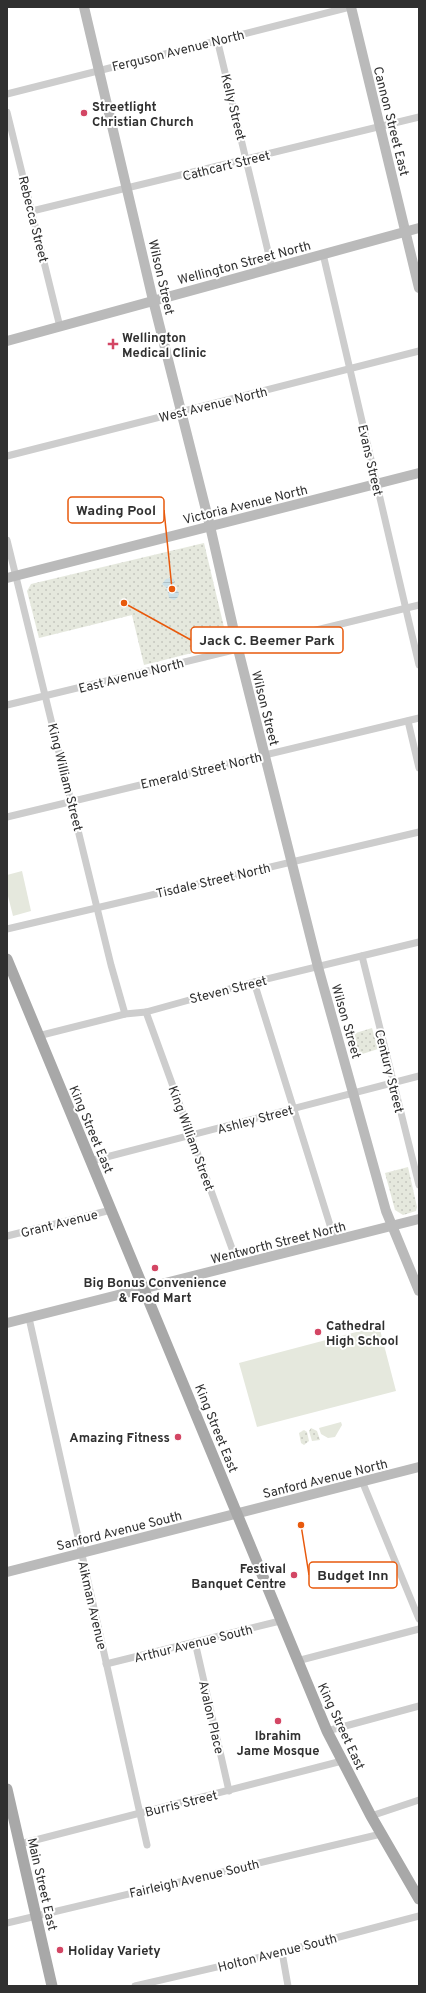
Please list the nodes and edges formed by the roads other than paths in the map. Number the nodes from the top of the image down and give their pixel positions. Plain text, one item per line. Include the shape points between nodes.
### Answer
1 (84, 7) edge
2 (351, 7) edge
3 (217, 40) junction
4 (99, 71) junction
5 (7, 94) edge
6 (7, 112) edge
7 (419, 117) edge
8 (380, 127) junction
9 (246, 160) junction
10 (128, 188) junction
11 (32, 211) junction
12 (419, 228) edge
13 (405, 232) junction
14 (322, 254) junction
15 (272, 268) junction
16 (419, 288) edge
17 (153, 300) junction
18 (60, 327) junction
19 (7, 341) edge
20 (419, 351) edge
21 (349, 370) junction
22 (181, 412) junction
23 (7, 456) edge
24 (419, 473) edge
25 (377, 484) junction
26 (210, 526) junction
27 (7, 540) edge
28 (11, 578) edge
29 (419, 605) edge
30 (406, 608) junction
31 (238, 649) junction
32 (419, 665) edge
33 (46, 696) junction
34 (7, 705) edge
35 (419, 718) edge
36 (408, 721) junction
37 (264, 756) junction
38 (419, 768) edge
39 (72, 801) junction
40 (7, 817) edge
41 (419, 832) edge
42 (292, 861) junction
43 (98, 907) junction
44 (7, 930) edge
45 (419, 942) edge
46 (362, 956) junction
47 (7, 959) edge
48 (318, 967) junction
49 (254, 982) junction
50 (146, 1012) junction
51 (125, 1014) junction
52 (38, 1036) junction
53 (419, 1076) edge
54 (393, 1083) junction
55 (354, 1093) junction
56 (294, 1108) junction
57 (191, 1136) junction
58 (91, 1161) junction
59 (419, 1185) edge
60 (111, 1210) junction
61 (419, 1219) edge
62 (392, 1226) junction
63 (7, 1236) edge
64 (335, 1241) junction
65 (238, 1265) junction
66 (144, 1289) junction
67 (419, 1291) edge
68 (29, 1318) junction
69 (7, 1324) edge
70 (419, 1467) edge
71 (362, 1481) junction
72 (237, 1513) junction
73 (81, 1553) junction
74 (7, 1572) edge
75 (419, 1619) edge
76 (280, 1621) junction
77 (419, 1629) edge
78 (195, 1642) junction
79 (297, 1661) junction
80 (106, 1664) junction
81 (419, 1706) edge
82 (327, 1730) junction
83 (342, 1761) junction
84 (7, 1789) edge
85 (229, 1791) junction
86 (419, 1800) edge
87 (9, 1808) edge
88 (140, 1813) junction
89 (371, 1816) junction
90 (381, 1834) junction
91 (20, 1844) junction
92 (147, 1845) dead end
93 (419, 1899) edge
94 (36, 1915) junction
95 (419, 1916) edge
96 (7, 1922) edge
97 (282, 1952) junction
98 (52, 1986) edge
99 (135, 1986) edge
100 (288, 1986) edge

1 - 4 main road, Wilson Street
2 - 3 street, Ferguson Avenue North
2 - 8 main road, Cannon Street East
3 - 4 street, Ferguson Avenue North
3 - 9 street, Kelly Street
4 - 5 street, Ferguson Avenue North
4 - 10 main road, Wilson Street
6 - 11 street, Rebecca Street
7 - 8 street, Cathcart Street
8 - 9 street, Cathcart Street
8 - 13 main road, Cannon Street East
9 - 10 street, Cathcart Street
9 - 15 street, Kelly Street
10 - 11 street, Cathcart Street
10 - 17 main road, Wilson Street
11 - 18 street, Rebecca Street
12 - 13 main road, Wellington Street North
13 - 14 main road, Wellington Street North
13 - 16 main road, Cannon Street East
14 - 15 main road, Wellington Street North
14 - 21 street, Evans Street
15 - 17 main road, Wellington Street North
17 - 18 main road, Wellington Street North
17 - 22 main road, Wilson Street
18 - 19 main road, Wellington Street North
20 - 21 street, West Avenue North
21 - 22 street, West Avenue North
21 - 25 street, Evans Street
22 - 23 street, West Avenue North
22 - 26 main road, Wilson Street
24 - 25 main road, Victoria Avenue North
25 - 26 main road, Victoria Avenue North
25 - 30 street, Evans Street
26 - 28 main road, Victoria Avenue North
26 - 31 main road, Wilson Street
27 - 28 street, King William Street
28 - 33 street, King William Street
29 - 30 street, East Avenue North
30 - 31 street, East Avenue North
30 - 32 street, Evans Street
31 - 33 street, East Avenue North
31 - 37 main road, Wilson Street
33 - 34 street, East Avenue North
33 - 39 street, King William Street
35 - 36 street, Emerald Street North
36 - 37 street, Emerald Street North
36 - 38 street
37 - 39 street, Emerald Street North
37 - 42 main road, Wilson Street
39 - 40 street, Emerald Street North
39 - 43 street, King William Street
41 - 42 street, Tisdale Street North
42 - 43 street, Tisdale Street North
42 - 48 main road, Wilson Street
43 - 44 street, Tisdale Street North
43 - 51 street, King William Street
45 - 46 street, Steven Street
46 - 48 street, Steven Street
46 - 54 street, Century Street
47 - 52 main road, King Street East
48 - 49 street, Steven Street
48 - 55 main road, Wilson Street
49 - 50 street, Steven Street
49 - 56 street
50 - 51 street, Steven Street
50 - 57 street, King William Street
51 - 52 street, Steven Street
52 - 58 main road, King Street East
53 - 54 street, Ashley Street
54 - 55 street, Ashley Street
54 - 59 street, Century Street
55 - 56 street, Ashley Street
55 - 62 main road, Wilson Street
56 - 57 street, Ashley Street
56 - 64 street
57 - 58 street, Ashley Street
57 - 65 street, King William Street
58 - 60 main road, King Street East
60 - 63 street, Grant Avenue
60 - 66 main road, King Street East
61 - 62 main road, Wentworth Street North
62 - 64 main road, Wentworth Street North
62 - 67 main road, Wilson Street
64 - 65 main road, Wentworth Street North
65 - 66 main road, Wentworth Street North
66 - 68 main road, Wentworth Street North
66 - 72 main road, King Street East
68 - 69 main road, Wentworth Street North
68 - 73 street, Aikman Avenue
70 - 71 main road, Sanford Avenue North
71 - 72 main road, Sanford Avenue North
71 - 75 street
72 - 73 main road, Sanford Avenue South
72 - 76 main road, King Street East
73 - 74 main road, Sanford Avenue South
73 - 80 street, Aikman Avenue
76 - 78 street, Arthur Avenue South
76 - 79 main road, King Street East
77 - 79 street
78 - 80 street, Arthur Avenue South
78 - 85 street, Avalon Place
79 - 82 main road, King Street East
80 - 88 street, Aikman Avenue
81 - 82 street
82 - 83 main road, King Street East
83 - 85 street, Burris Street
83 - 89 main road, King Street East
84 - 87 main road, Main Street East
85 - 88 street, Burris Street
86 - 89 street
87 - 91 main road, Main Street East
88 - 91 street, Burris Street
88 - 92 street, Aikman Avenue
89 - 90 main road, King Street East
90 - 93 main road, King Street East
90 - 94 street, Fairleigh Avenue South
91 - 94 main road, Main Street East
94 - 96 street, Fairleigh Avenue South
94 - 98 main road, Main Street East
95 - 97 street, Holton Avenue South
97 - 99 street, Holton Avenue South
97 - 100 street

